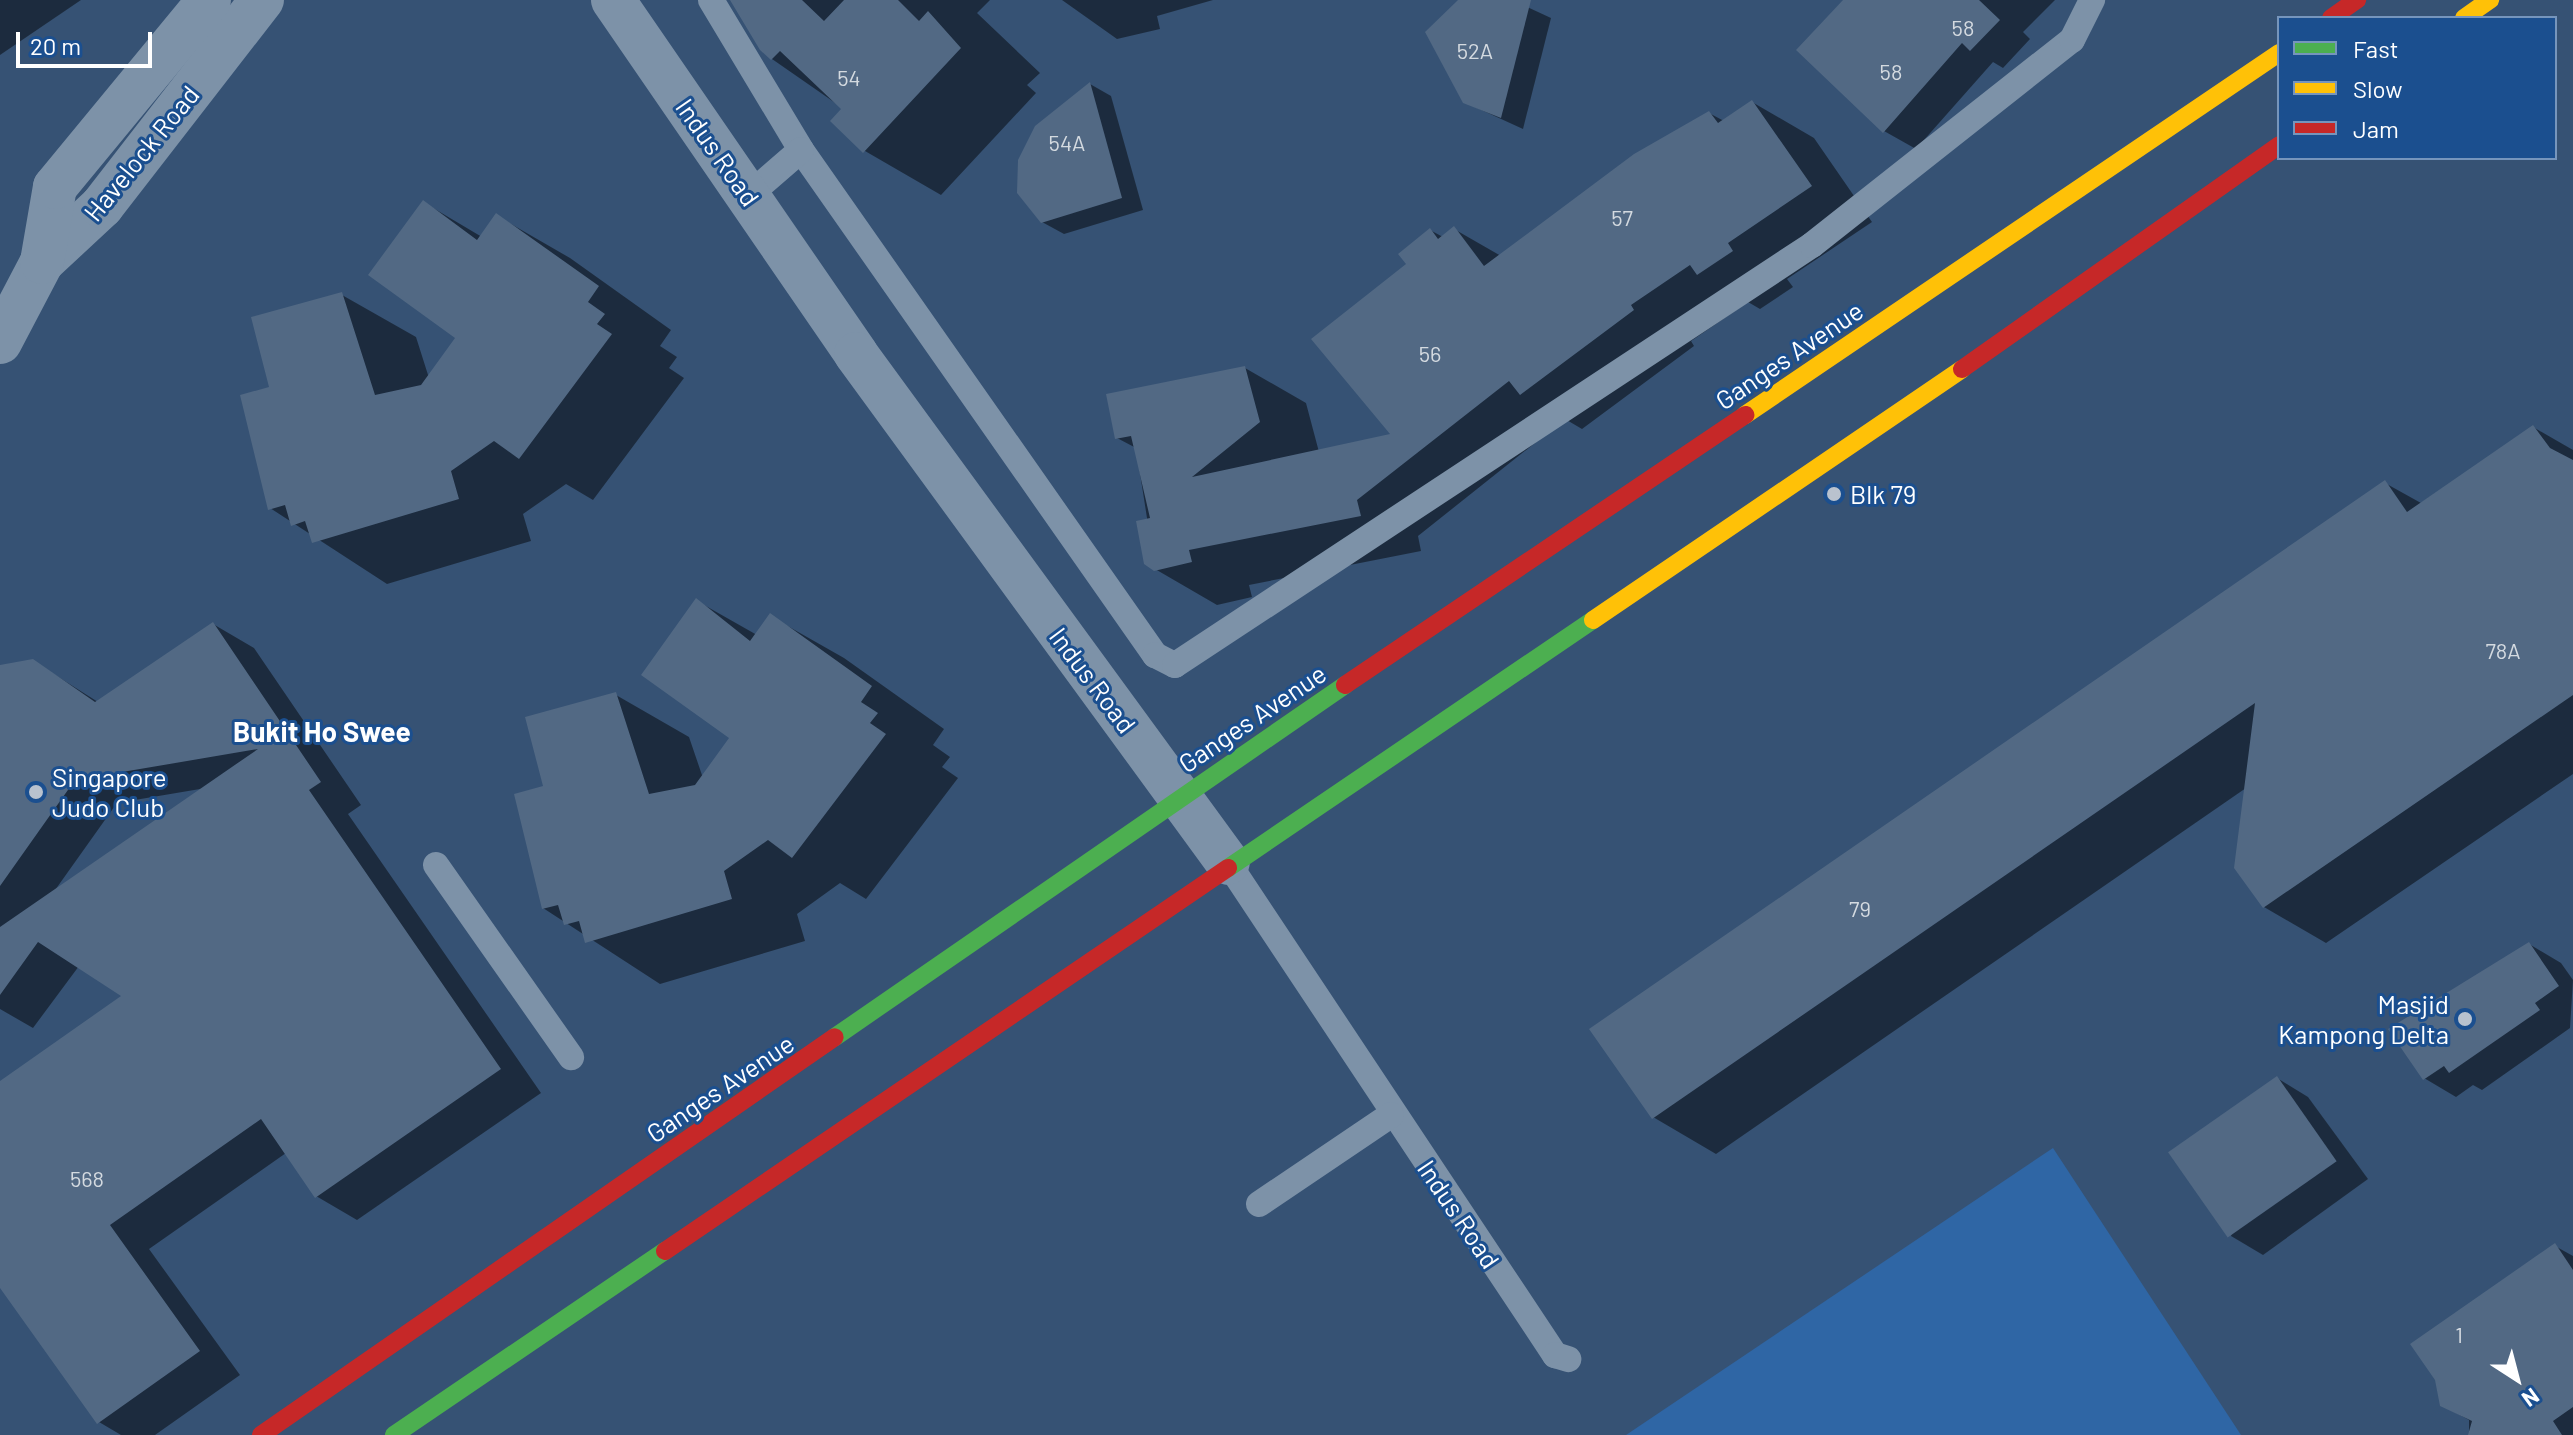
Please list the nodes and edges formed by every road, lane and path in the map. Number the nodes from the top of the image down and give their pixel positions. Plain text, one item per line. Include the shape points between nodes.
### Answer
1 (209, 0) edge
2 (262, 0) edge
3 (613, 0) edge
4 (711, 0) edge
5 (2092, 0) edge
6 (2357, 0) edge
7 (2490, 0) edge
8 (2334, 16) edge
9 (2467, 16) edge
10 (2277, 54) edge
11 (2277, 146) edge
12 (801, 150) junction
13 (748, 196) junction
14 (42, 262) junction
15 (0, 342) edge
16 (1181, 798) junction
17 (1228, 863) junction
18 (436, 865) dead end
19 (571, 1057) dead end
20 (1391, 1115) junction
21 (1259, 1204) dead end
22 (1568, 1359) dead end
23 (261, 1435) edge
24 (394, 1435) edge

1 - 14 street, Havelock Road via 55,187
2 - 14 street, Havelock Road via 102,206
3 - 13 street, Indus Road
4 - 12 lane
5 - 12 lane via 2072,40 1812,245 1175,665 1155,655
6 - 8 main road
7 - 9 main road
10 - 16 main road, Ganges Avenue
11 - 17 main road via 1968,365
12 - 13 lane
13 - 16 street, Indus Road
14 - 15 street, Havelock Road
16 - 17 street, Indus Road
16 - 23 main road, Ganges Avenue
17 - 20 lane, Indus Road
17 - 24 main road
18 - 19 lane
20 - 21 lane
20 - 22 lane, Indus Road via 1555,1355

